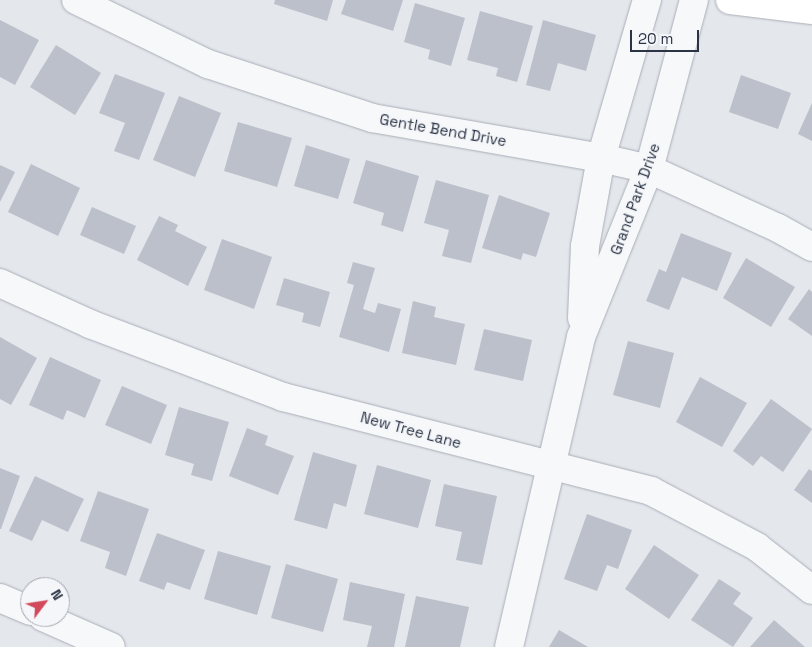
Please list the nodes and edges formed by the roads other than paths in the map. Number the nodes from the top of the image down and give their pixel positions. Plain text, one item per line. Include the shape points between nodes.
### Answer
1 (76, 0) edge
2 (647, 0) edge
3 (694, 0) edge
4 (730, 0) edge
5 (812, 10) edge
6 (601, 158) junction
7 (649, 169) junction
8 (812, 247) edge
9 (0, 283) edge
10 (581, 337) junction
11 (552, 467) junction
12 (812, 590) edge
13 (0, 598) edge
14 (20, 607) edge
15 (65, 627) edge
16 (110, 647) edge
17 (509, 647) edge

1 - 6 street, Gentle Bend Drive via 208,64 372,118
2 - 6 street, Grand Park Drive
3 - 7 street, Grand Park Drive
4 - 5 main road
6 - 7 street, Gentle Bend Drive
6 - 10 street, Grand Park Drive via 585,246
7 - 8 street, Gentle Bend Drive
7 - 10 street, Grand Park Drive
9 - 11 street, New Tree Lane via 90,324 283,397
10 - 11 street, Grand Park Drive
11 - 12 street, New Tree Lane via 651,491 758,547
11 - 17 street, Grand Park Drive
13 - 14 street
15 - 16 street

